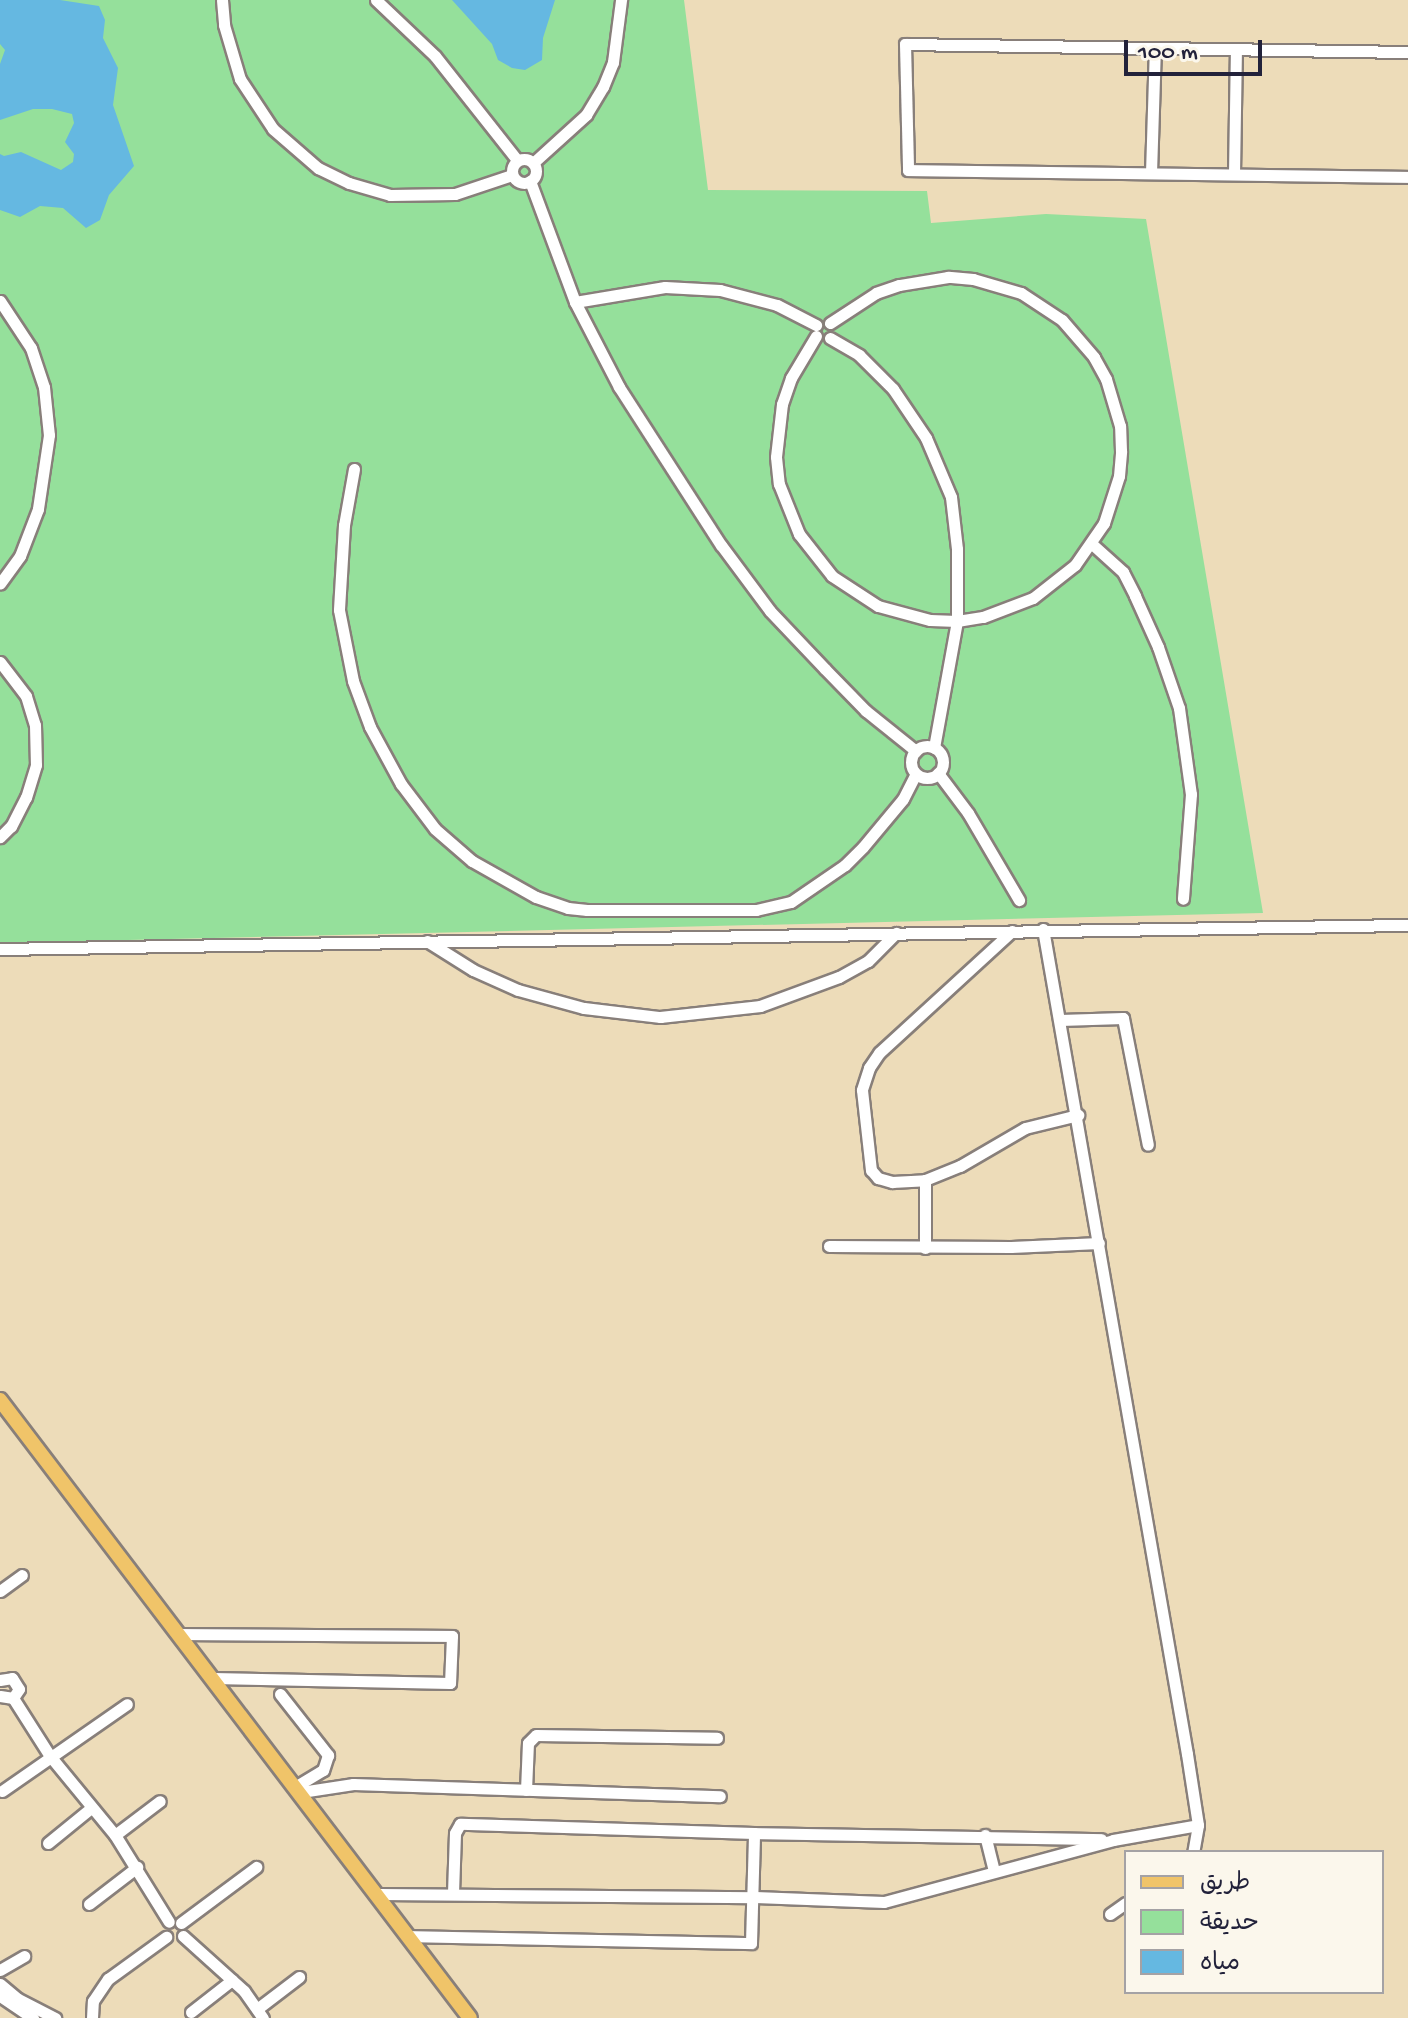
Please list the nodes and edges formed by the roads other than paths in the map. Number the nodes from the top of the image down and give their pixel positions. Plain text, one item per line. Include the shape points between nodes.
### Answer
1 (222, 0) edge
2 (376, 0) edge
3 (621, 0) edge
4 (1155, 48) junction
5 (1236, 49) junction
6 (1408, 52) edge
7 (517, 160) junction
8 (533, 163) junction
9 (1151, 173) junction
10 (1234, 174) junction
11 (512, 175) junction
12 (1408, 177) edge
13 (530, 181) junction
14 (0, 301) edge
15 (575, 302) junction
16 (830, 323) junction
17 (816, 330) junction
18 (830, 338) junction
19 (354, 469) dead end
20 (1092, 544) junction
21 (0, 584) edge
22 (957, 621) junction
23 (0, 662) edge
24 (934, 748) junction
25 (916, 751) junction
26 (938, 773) junction
27 (916, 774) junction
28 (0, 837) edge
29 (1183, 899) dead end
30 (1019, 900) dead end
31 (1408, 925) edge
32 (1043, 929) junction
33 (1012, 931) junction
34 (896, 933) junction
35 (426, 941) junction
36 (0, 949) edge
37 (1060, 1020) junction
38 (1078, 1115) junction
39 (1148, 1145) dead end
40 (925, 1180) junction
41 (1099, 1243) junction
42 (829, 1246) dead end
43 (925, 1248) junction
44 (0, 1400) edge
45 (22, 1575) dead end
46 (0, 1591) edge
47 (180, 1634) junction
48 (213, 1678) junction
49 (0, 1680) edge
50 (280, 1694) dead end
51 (6, 1697) edge
52 (127, 1704) dead end
53 (717, 1738) dead end
54 (50, 1756) junction
55 (298, 1789) junction
56 (526, 1790) junction
57 (2, 1791) edge
58 (720, 1796) dead end
59 (160, 1801) dead end
60 (91, 1808) junction
61 (1198, 1825) junction
62 (754, 1833) junction
63 (115, 1835) junction
64 (985, 1835) junction
65 (1113, 1840) junction
66 (48, 1843) dead end
67 (1193, 1850) edge
68 (137, 1867) junction
69 (256, 1867) dead end
70 (994, 1870) junction
71 (453, 1893) junction
72 (379, 1894) junction
73 (755, 1897) junction
74 (89, 1904) dead end
75 (1124, 1904) edge
76 (1110, 1914) dead end
77 (175, 1922) junction
78 (183, 1936) junction
79 (409, 1936) junction
80 (166, 1937) junction
81 (24, 1956) dead end
82 (0, 1970) edge
83 (299, 1977) dead end
84 (232, 1980) junction
85 (0, 1984) edge
86 (0, 1996) edge
87 (191, 2012) dead end
88 (18, 2014) edge
89 (260, 2014) edge
90 (33, 2018) edge
91 (55, 2018) edge
92 (92, 2018) edge
93 (470, 2018) edge

1 - 11 street via 240,79 273,129 318,168 390,195 455,194
2 - 7 street via 435,56
3 - 8 street via 613,62 603,87 586,115
4 - 5 street
4 - 9 street
4 - 9 street via 905,44 908,170
5 - 6 street
5 - 10 street
7 - 8 street
7 - 11 street
8 - 13 street via 536,173
9 - 10 street
10 - 12 street
11 - 13 street via 520,182
13 - 15 street
14 - 21 street via 31,348 44,387 49,435 38,509 20,556
15 - 17 street via 665,287 720,290 777,305
15 - 25 street via 662,458 770,611 866,711
16 - 17 street via 821,321
16 - 18 street
16 - 20 street via 876,293 948,277 1021,293 1062,320 1080,337 1106,379 1120,426 1119,476
17 - 18 street via 821,340
17 - 22 street via 791,378 777,430 779,484 799,534 832,576 866,599 903,615
18 - 22 street via 859,355 893,389 942,473 955,527
19 - 27 street via 344,525 339,610 353,681 370,727 408,796 435,829 472,861 536,897 587,910 756,910 791,902 863,847 903,799
20 - 22 street via 1056,584 1033,598
20 - 29 street via 1109,557 1135,596 1179,708 1191,794
22 - 24 street
23 - 28 street via 26,696 35,725 36,765 26,797
24 - 25 street
24 - 26 street via 943,761
25 - 27 street via 911,763
26 - 27 street
26 - 30 street
31 - 32 street
32 - 33 street
32 - 37 street
33 - 34 street
33 - 40 street via 879,1053 863,1078 871,1170 892,1182
34 - 35 street
34 - 35 street via 868,961 800,992 760,1006 660,1017 584,1008 518,990
35 - 36 street
37 - 38 street
37 - 39 street via 1123,1018
38 - 40 street via 1025,1128
38 - 41 street
40 - 43 street
41 - 43 street
41 - 61 street
42 - 43 street
44 - 47 main road
45 - 46 street
47 - 48 main road
47 - 48 street via 452,1636 450,1683
48 - 55 main road
49 - 51 street via 17,1682 18,1693
50 - 55 street via 328,1755 323,1770
51 - 54 street
52 - 54 street
53 - 56 street via 536,1735 528,1743
54 - 57 street
54 - 60 street
55 - 56 street via 353,1784
55 - 72 main road
56 - 58 street
59 - 63 street
60 - 63 street
60 - 66 street
61 - 65 street
61 - 67 street
62 - 64 street
62 - 71 street via 460,1824 455,1833
62 - 73 street
63 - 68 street
64 - 65 street
64 - 70 street
65 - 70 street
68 - 74 street
68 - 77 street
69 - 77 street
70 - 73 street via 884,1902
71 - 72 street
71 - 73 street
72 - 79 main road
73 - 79 street via 751,1943
75 - 76 street
77 - 78 street
77 - 80 street via 164,1931
78 - 80 street via 176,1941
78 - 84 street
79 - 93 main road
80 - 92 street via 108,1979 93,2001
81 - 82 street
83 - 89 street
84 - 87 street
84 - 89 street
85 - 91 street
86 - 88 street
88 - 90 street

